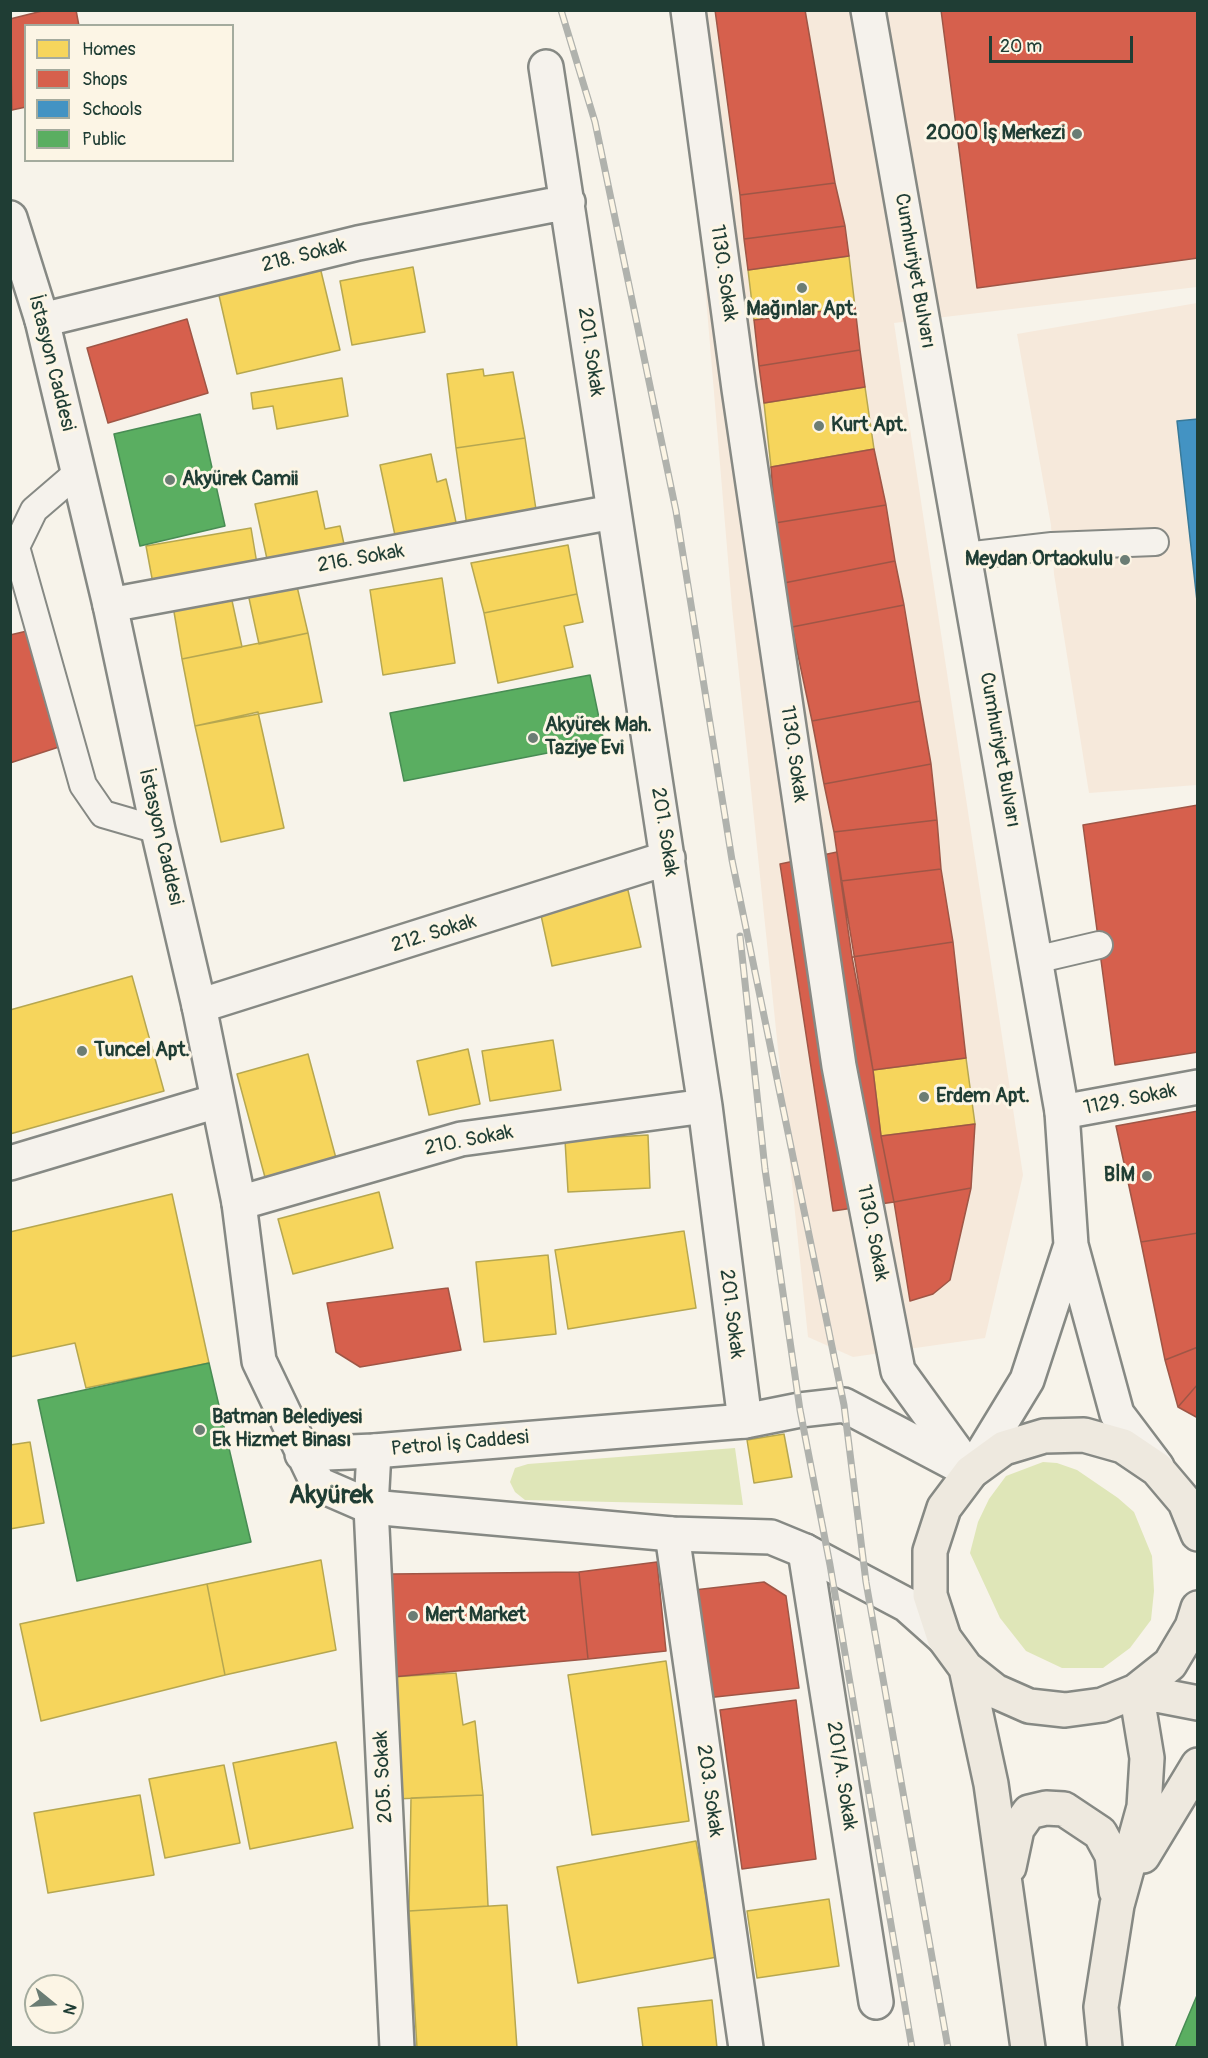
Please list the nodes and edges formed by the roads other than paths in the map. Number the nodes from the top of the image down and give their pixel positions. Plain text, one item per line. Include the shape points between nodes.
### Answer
1 (688, 10) edge
2 (868, 10) edge
3 (546, 67) dead end
4 (568, 202) junction
5 (10, 218) edge
6 (42, 320) junction
7 (77, 473) junction
8 (613, 512) junction
9 (1155, 542) dead end
10 (965, 556) junction
11 (110, 605) junction
12 (158, 830) junction
13 (668, 858) junction
14 (1099, 945) dead end
15 (1035, 960) junction
16 (199, 1006) junction
17 (1197, 1087) edge
18 (217, 1101) junction
19 (705, 1106) junction
20 (1062, 1112) junction
21 (10, 1163) edge
22 (239, 1203) junction
23 (1071, 1245) junction
24 (745, 1421) junction
25 (374, 1451) junction
26 (302, 1454) junction
27 (1157, 1469) junction
28 (971, 1472) junction
29 (371, 1507) junction
30 (1197, 1508) edge
31 (672, 1534) junction
32 (1197, 1534) edge
33 (805, 1551) junction
34 (1197, 1608) edge
35 (944, 1638) junction
36 (966, 1668) junction
37 (1136, 1691) junction
38 (1197, 1703) edge
39 (1197, 1765) edge
40 (1006, 1887) junction
41 (1117, 1905) junction
42 (876, 2002) dead end
43 (397, 2048) edge
44 (746, 2048) edge
45 (1028, 2048) edge
46 (1105, 2048) edge

1 - 28 street, 1130. Sokak via 739,388 846,1101 898,1371
2 - 10 street, Cumhuriyet Bulvarı
3 - 4 street, 201. Sokak
4 - 6 street, 218. Sokak via 358,243
4 - 8 street, 201. Sokak
5 - 6 street, İstasyon Caddesi
6 - 7 street, İstasyon Caddesi
7 - 11 street, İstasyon Caddesi
7 - 12 lane via 34,510 16,547 83,785 103,814
8 - 11 street, 216. Sokak
8 - 13 street, 201. Sokak
9 - 10 lane via 1052,546
10 - 15 street, Cumhuriyet Bulvarı
11 - 12 street, İstasyon Caddesi
12 - 16 street, İstasyon Caddesi
13 - 16 street, 212. Sokak
13 - 19 street, 201. Sokak
14 - 15 lane
15 - 20 street, Cumhuriyet Bulvarı
16 - 18 street, İstasyon Caddesi
17 - 20 street, 1129. Sokak
18 - 21 street
18 - 22 street, İstasyon Caddesi
19 - 22 street, 210. Sokak via 462,1139
19 - 24 street, 201. Sokak
20 - 23 street, Cumhuriyet Bulvarı
22 - 26 street, İstasyon Caddesi via 259,1360
23 - 27 street via 1117,1414
23 - 28 street, Cumhuriyet Bulvarı via 1027,1380
24 - 25 street, Petrol İş Caddesi
24 - 28 street, Petrol İş Caddesi via 844,1405
25 - 26 street, Petrol İş Caddesi
25 - 29 street, 205. Sokak
26 - 29 street via 318,1484
27 - 28 main road via 1123,1446 1084,1435 1064,1435 1044,1436 1004,1448
27 - 30 main road
27 - 32 main road via 1185,1502
28 - 35 main road via 944,1508 930,1551 930,1595
29 - 31 street
29 - 43 street, 205. Sokak
31 - 33 street via 771,1537
31 - 44 street, 203. Sokak
33 - 35 street via 907,1605
33 - 42 street, 201/A. Sokak
34 - 37 main road via 1192,1627 1170,1664
35 - 36 main road
36 - 37 main road via 995,1691 1029,1706 1065,1710 1102,1705
36 - 40 main road via 991,1784
37 - 38 main road
37 - 41 main road via 1147,1758 1144,1807
39 - 41 main road
40 - 41 main road via 1017,1829 1029,1812 1064,1809 1100,1833 1112,1855
40 - 45 main road
41 - 46 main road via 1101,2007

